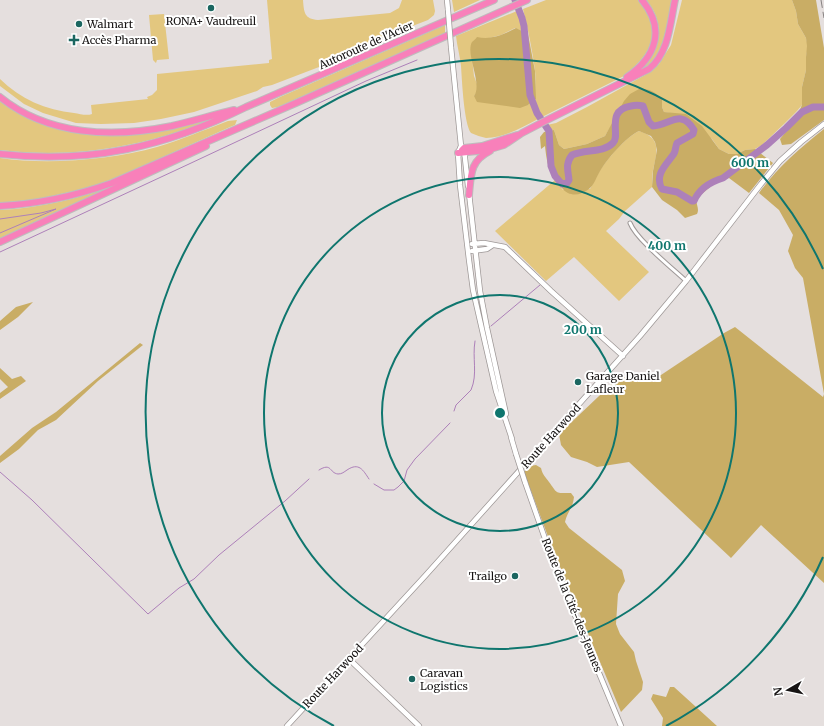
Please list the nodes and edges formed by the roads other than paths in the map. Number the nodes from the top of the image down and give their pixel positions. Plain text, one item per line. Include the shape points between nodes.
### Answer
1 (447, 0) edge
2 (494, 0) edge
3 (642, 0) edge
4 (675, 0) edge
5 (525, 1) edge
6 (609, 88) junction
7 (0, 97) edge
8 (296, 103) junction
9 (246, 107) junction
10 (824, 124) edge
11 (522, 133) junction
12 (498, 147) junction
13 (462, 150) junction
14 (0, 154) edge
15 (469, 195) junction
16 (0, 206) edge
17 (630, 223) dead end
18 (0, 242) edge
19 (474, 244) junction
20 (468, 245) junction
21 (493, 245) junction
22 (475, 250) junction
23 (468, 251) junction
24 (686, 281) junction
25 (623, 356) junction
26 (512, 440) junction
27 (349, 659) junction
28 (288, 726) edge
29 (419, 726) edge
30 (622, 726) edge

1 - 13 main road, bridge
2 - 9 highway, Autoroute de l'Acier
3 - 6 highway via 655,26 656,37 652,49 640,67
4 - 6 highway via 666,45 657,61 643,72
5 - 8 highway
6 - 11 highway
7 - 9 highway via 39,121 90,132 159,128
8 - 16 highway via 107,184 56,199
8 - 18 highway
9 - 14 highway via 190,132 127,150 59,157
10 - 24 main road, Route Harwood via 778,164
11 - 12 highway
11 - 13 highway
12 - 13 highway via 488,150
12 - 15 highway via 484,154 475,164 471,174
13 - 15 main road
13 - 20 main road via 460,185
15 - 19 main road
17 - 24 street via 642,239
19 - 20 main road
19 - 21 main road
19 - 22 main road
20 - 23 main road
21 - 22 main road via 487,249
21 - 25 main road via 500,245 509,250
22 - 23 main road
22 - 26 main road via 487,328
23 - 26 main road via 484,341 496,391
24 - 25 main road, Route Harwood
25 - 27 main road, Route Harwood
26 - 30 main road, Route de la Cité-des-Jeunes, bridge via 553,560
27 - 28 main road, Route Harwood
27 - 29 main road

